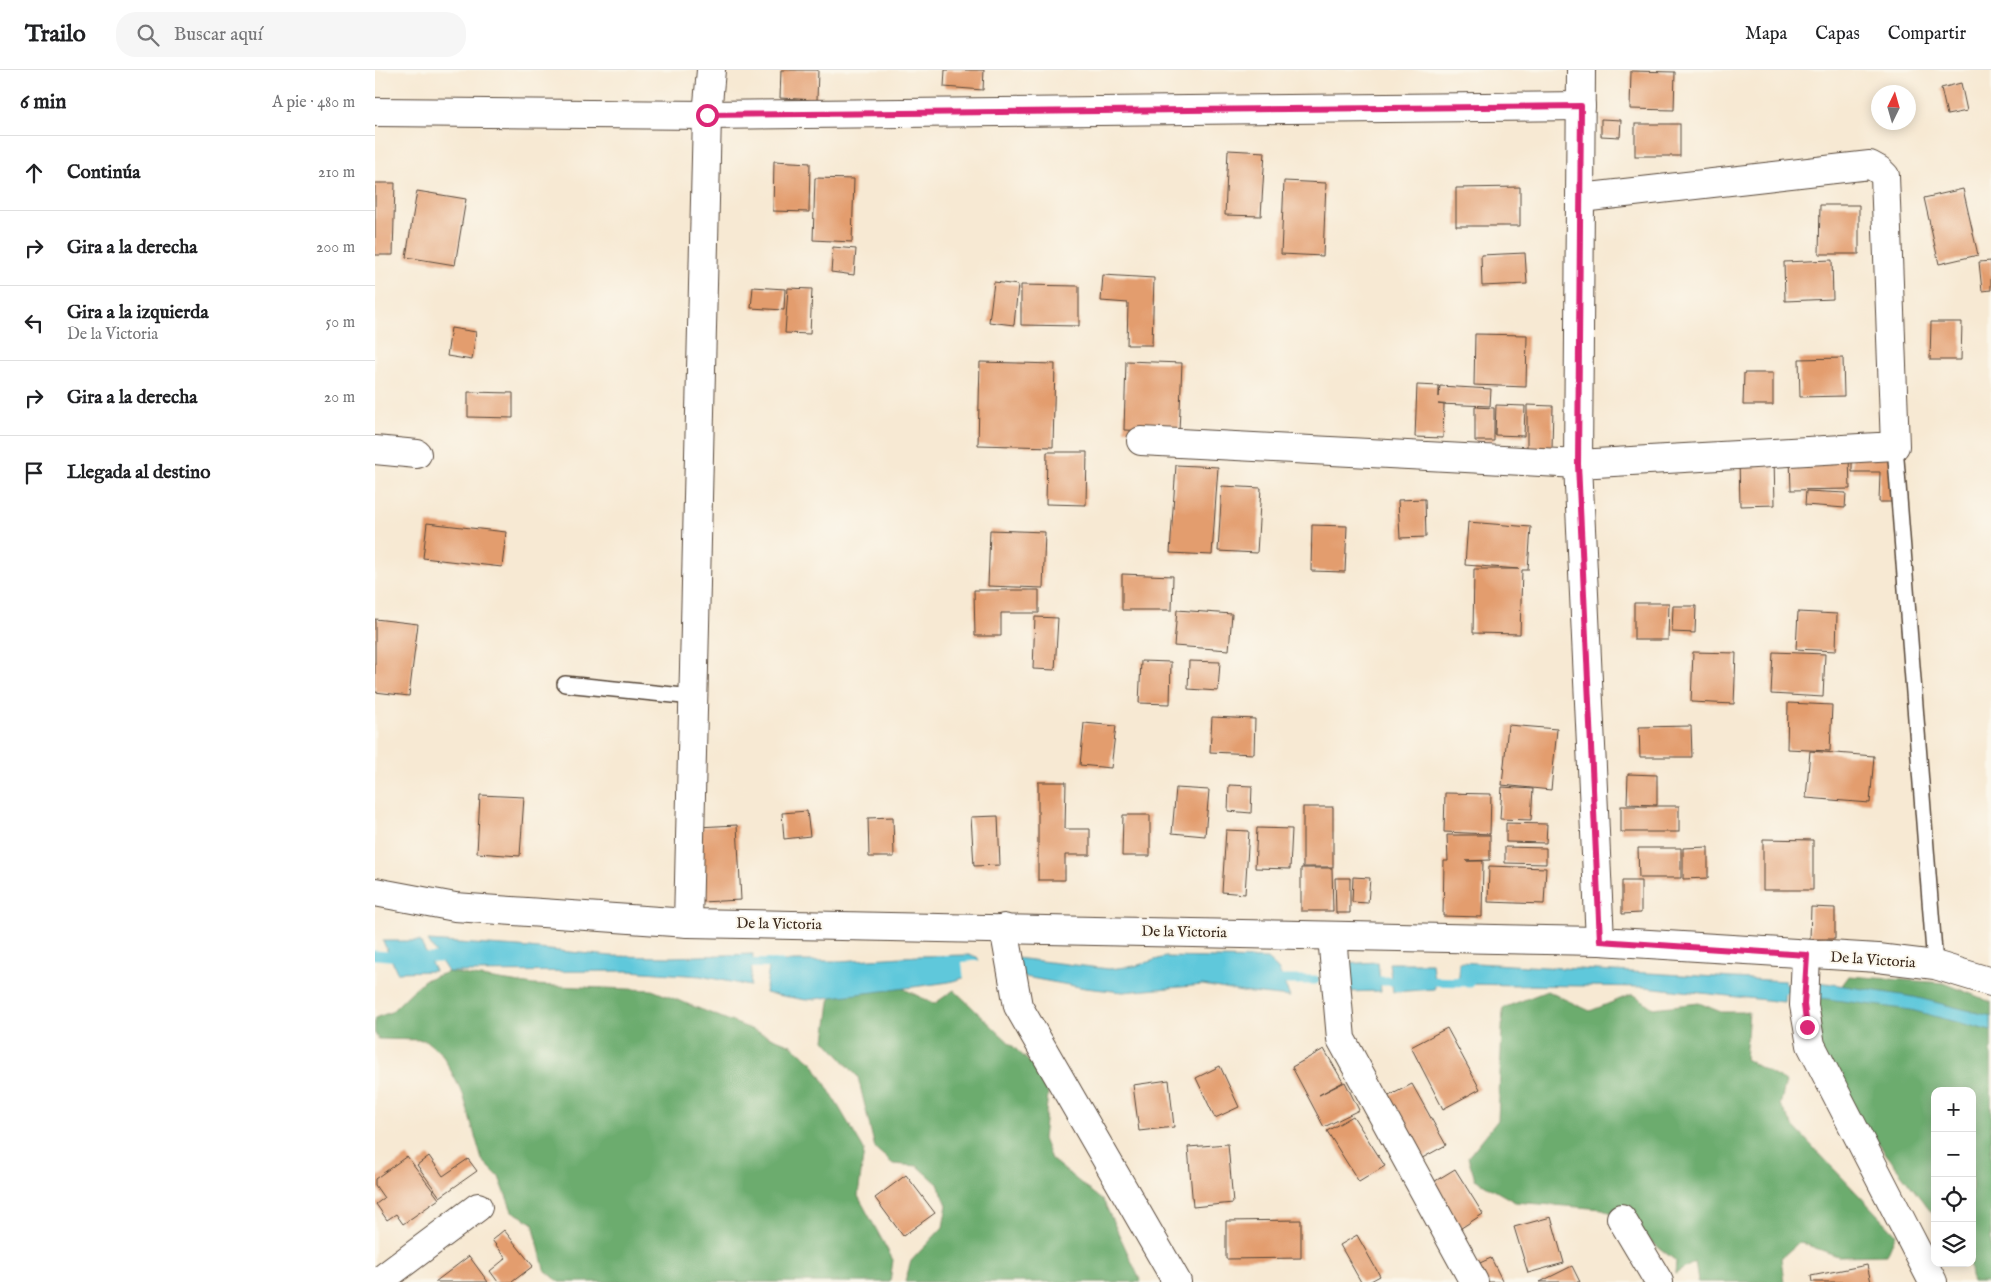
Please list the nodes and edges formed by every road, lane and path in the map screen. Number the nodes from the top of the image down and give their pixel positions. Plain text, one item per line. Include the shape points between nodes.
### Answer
1 (711, 70) edge
2 (1581, 70) edge
3 (1581, 106) junction
4 (375, 112) edge
5 (707, 115) junction
6 (1581, 198) junction
7 (1141, 441) dead end
8 (1895, 446) junction
9 (375, 450) edge
10 (417, 454) dead end
11 (1578, 464) junction
12 (565, 684) dead end
13 (693, 697) junction
14 (375, 892) edge
15 (688, 922) junction
16 (1004, 928) junction
17 (1332, 936) junction
18 (1600, 941) junction
19 (1807, 955) junction
20 (1935, 965) junction
21 (1991, 982) edge
22 (478, 1207) dead end
23 (1621, 1218) dead end
24 (378, 1282) edge
25 (1177, 1282) edge
26 (1474, 1282) edge
27 (1659, 1282) edge
28 (1933, 1282) edge

1 - 5 street
2 - 3 street
3 - 5 street
3 - 6 street
4 - 5 street
5 - 13 street
6 - 8 street via 1870,166 1879,170 1885,176
6 - 11 street
7 - 11 street
8 - 11 street
8 - 20 lane
9 - 10 street
11 - 18 street
12 - 13 lane
13 - 15 street
14 - 15 street, De la Victoria via 455,907
15 - 16 street, De la Victoria
16 - 17 street, De la Victoria
16 - 25 street via 1018,1006
17 - 18 street, De la Victoria
17 - 26 street via 1341,1039
18 - 19 street, De la Victoria
19 - 20 street, De la Victoria via 1879,958
19 - 28 street via 1804,1005 1811,1044
20 - 21 street, De la Victoria
22 - 24 street
23 - 27 street

